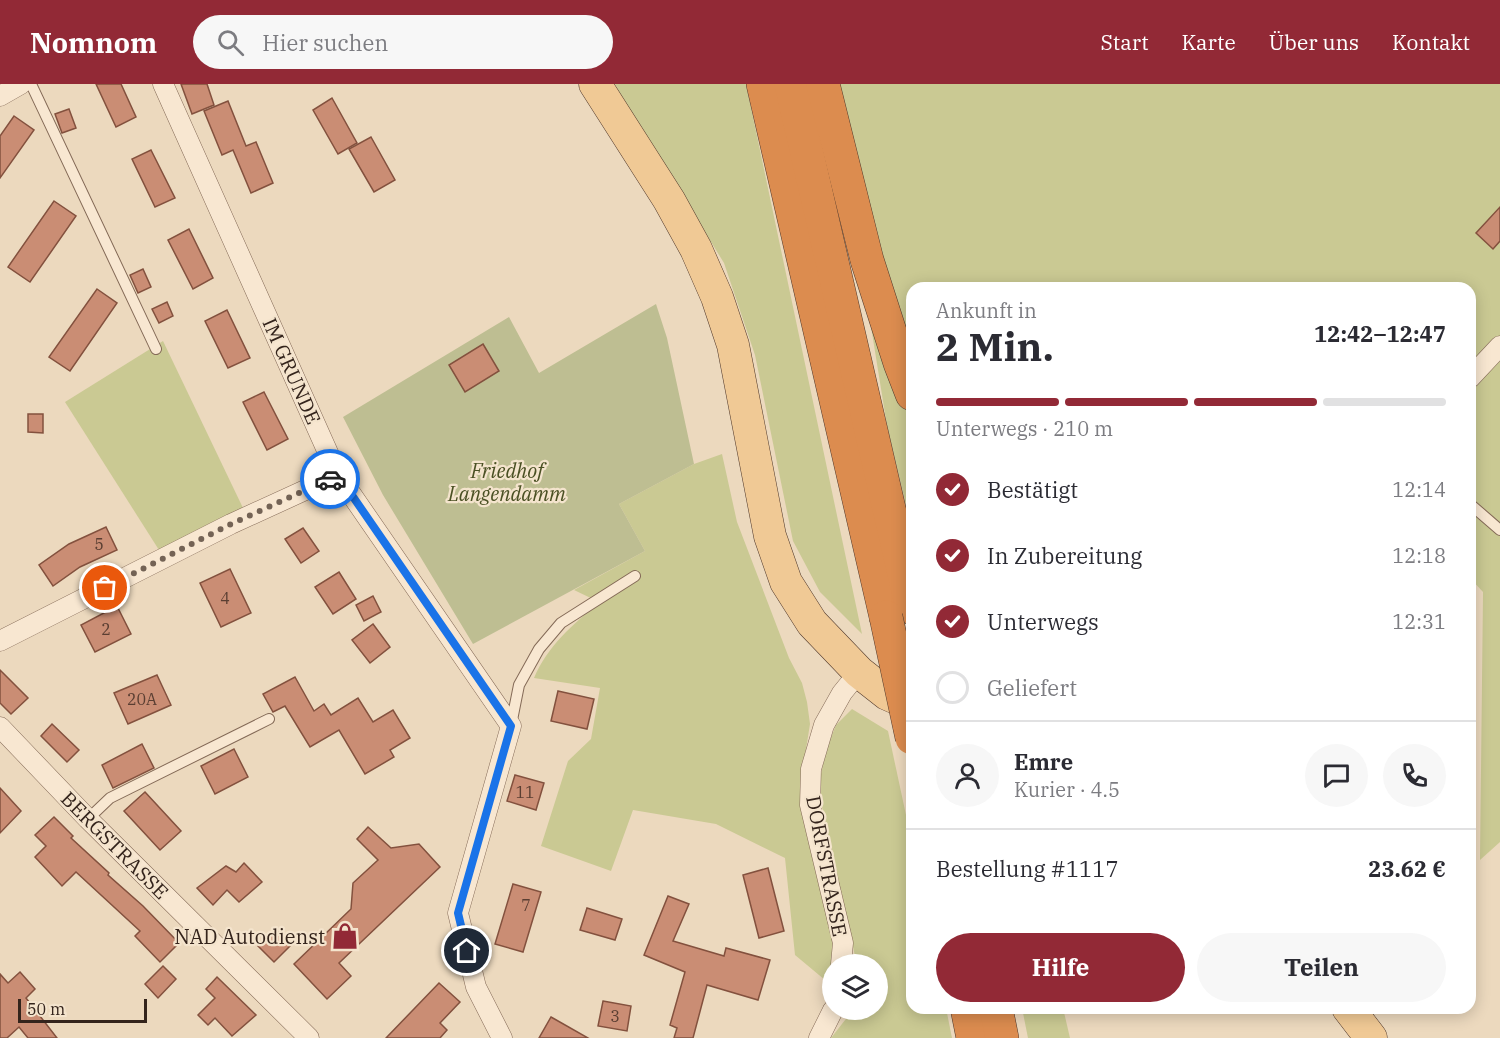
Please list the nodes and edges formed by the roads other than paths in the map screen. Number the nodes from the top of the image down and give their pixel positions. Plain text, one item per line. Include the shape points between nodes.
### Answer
1 (21, 84) edge
2 (31, 84) edge
3 (163, 84) edge
4 (595, 84) edge
5 (823, 84) edge
6 (770, 85) edge
7 (0, 96) edge
8 (1500, 346) edge
9 (156, 349) dead end
10 (1476, 372) edge
11 (906, 378) edge
12 (338, 475) junction
13 (1476, 509) edge
14 (1500, 530) edge
15 (635, 576) dead end
16 (899, 613) edge
17 (0, 641) edge
18 (859, 672) junction
19 (906, 680) edge
20 (906, 702) edge
21 (269, 720) dead end
22 (511, 726) junction
23 (0, 727) edge
24 (88, 819) junction
25 (842, 954) edge
26 (968, 1014) edge
27 (997, 1014) edge
28 (1353, 1014) edge
29 (828, 1020) edge
30 (309, 1038) edge
31 (502, 1038) edge
32 (819, 1038) edge
33 (973, 1038) edge
34 (1002, 1038) edge
35 (1371, 1038) edge

1 - 7 street
2 - 9 lane
3 - 12 street, IM GRUNDE
4 - 18 main road via 669,200 717,297 733,345 770,536 786,582 812,622
5 - 11 highway via 867,260
6 - 16 highway
8 - 10 street
12 - 17 street via 231,524
12 - 22 street, IM GRUNDE
13 - 14 lane
15 - 22 lane via 561,623 539,650 519,685
16 - 19 highway, bridge
18 - 20 main road via 887,694
18 - 25 street, DORFSTRASSE via 824,725 811,769 810,805 843,942
21 - 24 lane via 110,798
22 - 31 street via 458,913 476,987
23 - 24 street, BERGSTRASSE
24 - 30 street, BERGSTRASSE
26 - 33 highway
27 - 34 highway
28 - 35 main road
29 - 32 street

